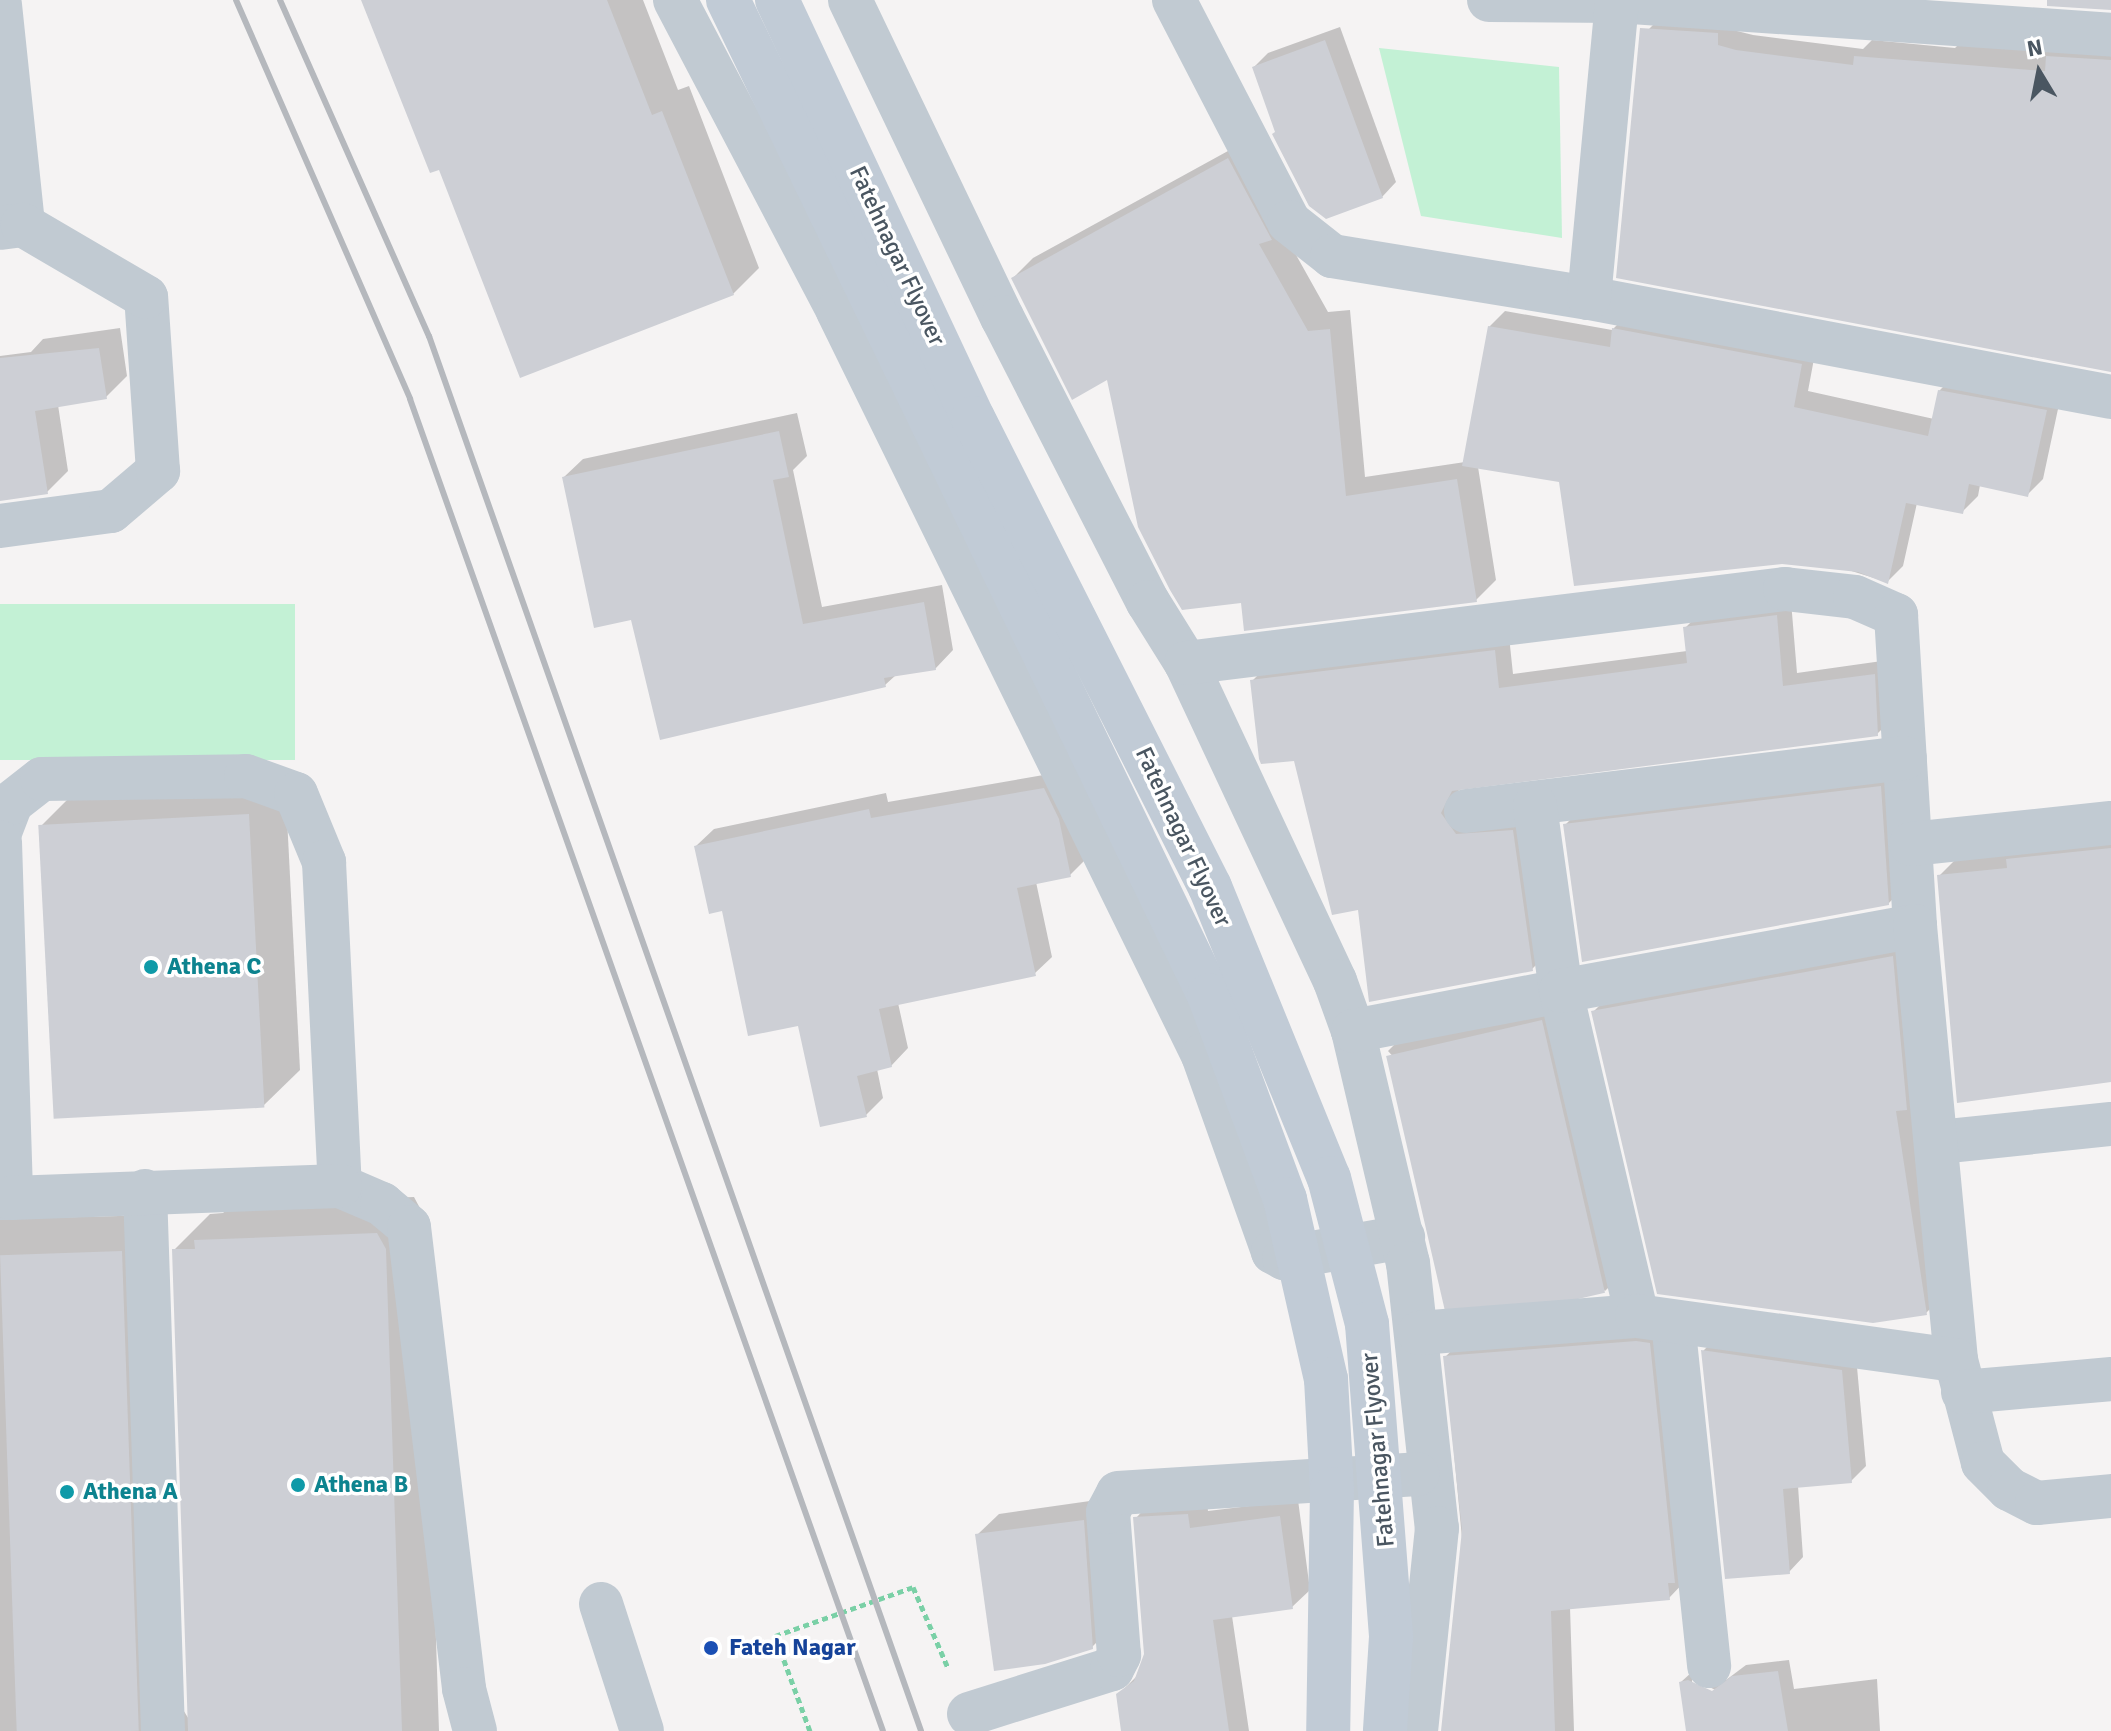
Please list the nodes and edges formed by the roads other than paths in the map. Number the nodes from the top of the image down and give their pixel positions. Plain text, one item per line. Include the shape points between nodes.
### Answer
1 (675, 0) edge
2 (728, 0) edge
3 (777, 0) edge
4 (850, 0) edge
5 (1174, 0) edge
6 (1489, 0) edge
7 (1617, 1) edge
8 (0, 5) edge
9 (2111, 35) edge
10 (11, 226) edge
11 (1589, 298) junction
12 (2111, 397) edge
13 (0, 526) edge
14 (1186, 663) junction
15 (1905, 758) junction
16 (1535, 806) junction
17 (1466, 811) dead end
18 (2111, 823) edge
19 (0, 832) edge
20 (0, 842) edge
21 (1911, 844) junction
22 (1915, 926) junction
23 (1561, 991) junction
24 (1353, 1031) junction
25 (2111, 1124) edge
26 (1939, 1142) junction
27 (340, 1186) junction
28 (145, 1191) junction
29 (5, 1198) edge
30 (1403, 1237) junction
31 (1655, 1319) junction
32 (1419, 1333) junction
33 (1960, 1376) junction
34 (2111, 1379) edge
35 (1431, 1473) junction
36 (2111, 1496) edge
37 (601, 1604) dead end
38 (1709, 1666) dead end
39 (464, 1710) edge
40 (969, 1714) dead end
41 (163, 1731) edge
42 (475, 1731) edge
43 (642, 1731) edge
44 (1328, 1731) edge
45 (1385, 1731) edge
46 (1416, 1731) edge

1 - 30 street via 838,311 1203,1055 1273,1252 1284,1258
2 - 44 main road, Fatehnagar Flyover via 1209,995 1285,1199 1326,1379 1332,1489
3 - 45 main road, Fatehnagar Flyover via 973,418 1210,887 1329,1178 1369,1339 1391,1637
4 - 14 street via 1010,332 1148,602
5 - 11 street via 1289,222 1332,256
6 - 7 street
7 - 9 street
7 - 11 street
8 - 10 street
10 - 13 street via 146,297 158,471 111,511
11 - 12 street
14 - 15 street via 1785,589 1855,597 1896,615
14 - 24 street via 1335,981
15 - 16 street
15 - 21 street
16 - 17 street
16 - 23 street
18 - 21 street
19 - 27 street via 11,803 42,779 246,776 296,794 324,862
20 - 29 street
21 - 22 street
22 - 23 street
22 - 26 street
23 - 24 street
23 - 31 street
24 - 30 street
25 - 26 street
26 - 33 street
27 - 28 street
27 - 39 street via 382,1204 409,1227
28 - 29 street
28 - 41 street
30 - 32 street
31 - 32 street
31 - 33 street
31 - 38 street
32 - 35 street
33 - 34 street
33 - 36 street via 1983,1463 2009,1489 2037,1503
35 - 40 street via 1118,1493 1108,1512 1119,1655 1112,1669
35 - 46 street via 1437,1528
37 - 43 street
39 - 42 street

